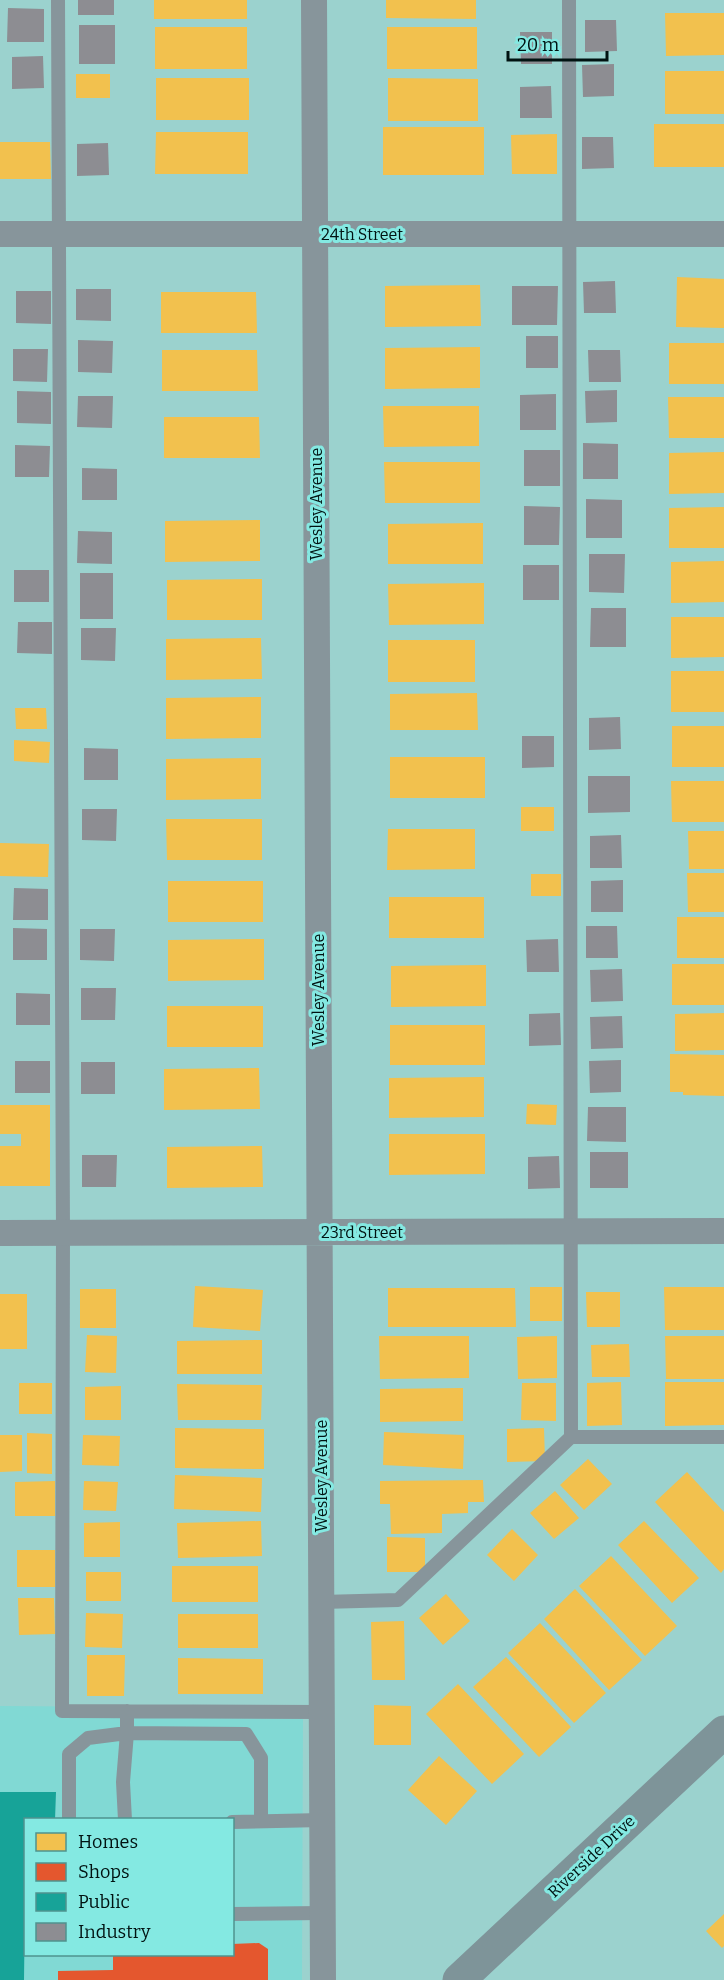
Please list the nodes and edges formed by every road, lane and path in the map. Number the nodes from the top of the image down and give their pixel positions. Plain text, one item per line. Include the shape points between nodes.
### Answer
1 (58, 0) edge
2 (314, 0) edge
3 (569, 0) edge
4 (0, 234) edge
5 (60, 234) junction
6 (315, 234) junction
7 (571, 234) junction
8 (724, 234) edge
9 (724, 1231) edge
10 (571, 1232) junction
11 (0, 1233) edge
12 (63, 1233) junction
13 (320, 1233) junction
14 (571, 1437) junction
15 (724, 1437) edge
16 (321, 1602) junction
17 (127, 1711) junction
18 (246, 1712) junction
19 (322, 1712) junction
20 (724, 1732) edge
21 (127, 1733) junction
22 (246, 1734) junction
23 (69, 1818) edge
24 (125, 1818) edge
25 (322, 1820) junction
26 (261, 1821) junction
27 (234, 1822) edge
28 (322, 1913) junction
29 (234, 1914) edge
30 (323, 1980) edge
31 (459, 1980) edge

1 - 5 lane
2 - 6 street, Wesley Avenue
3 - 7 lane
4 - 5 street, 24th Street
5 - 6 street, 24th Street
5 - 12 lane
6 - 7 street, 24th Street
6 - 13 street, Wesley Avenue
7 - 8 street, 24th Street
7 - 10 lane
9 - 10 street, 23rd Street
10 - 13 street, 23rd Street
10 - 14 lane
11 - 12 street, 23rd Street
12 - 13 street, 23rd Street
12 - 17 lane via 62,1711
13 - 16 street, Wesley Avenue
14 - 15 lane
14 - 16 lane via 398,1600
16 - 19 street, Wesley Avenue
17 - 18 lane
17 - 21 lane
18 - 19 lane
18 - 22 lane
19 - 25 street, Wesley Avenue
20 - 31 street, Riverside Drive
21 - 22 lane
21 - 23 lane via 88,1738 69,1754
21 - 24 lane
22 - 26 lane via 261,1758
25 - 26 lane
25 - 28 street, Wesley Avenue
26 - 27 lane
28 - 29 lane
28 - 30 street, Wesley Avenue

